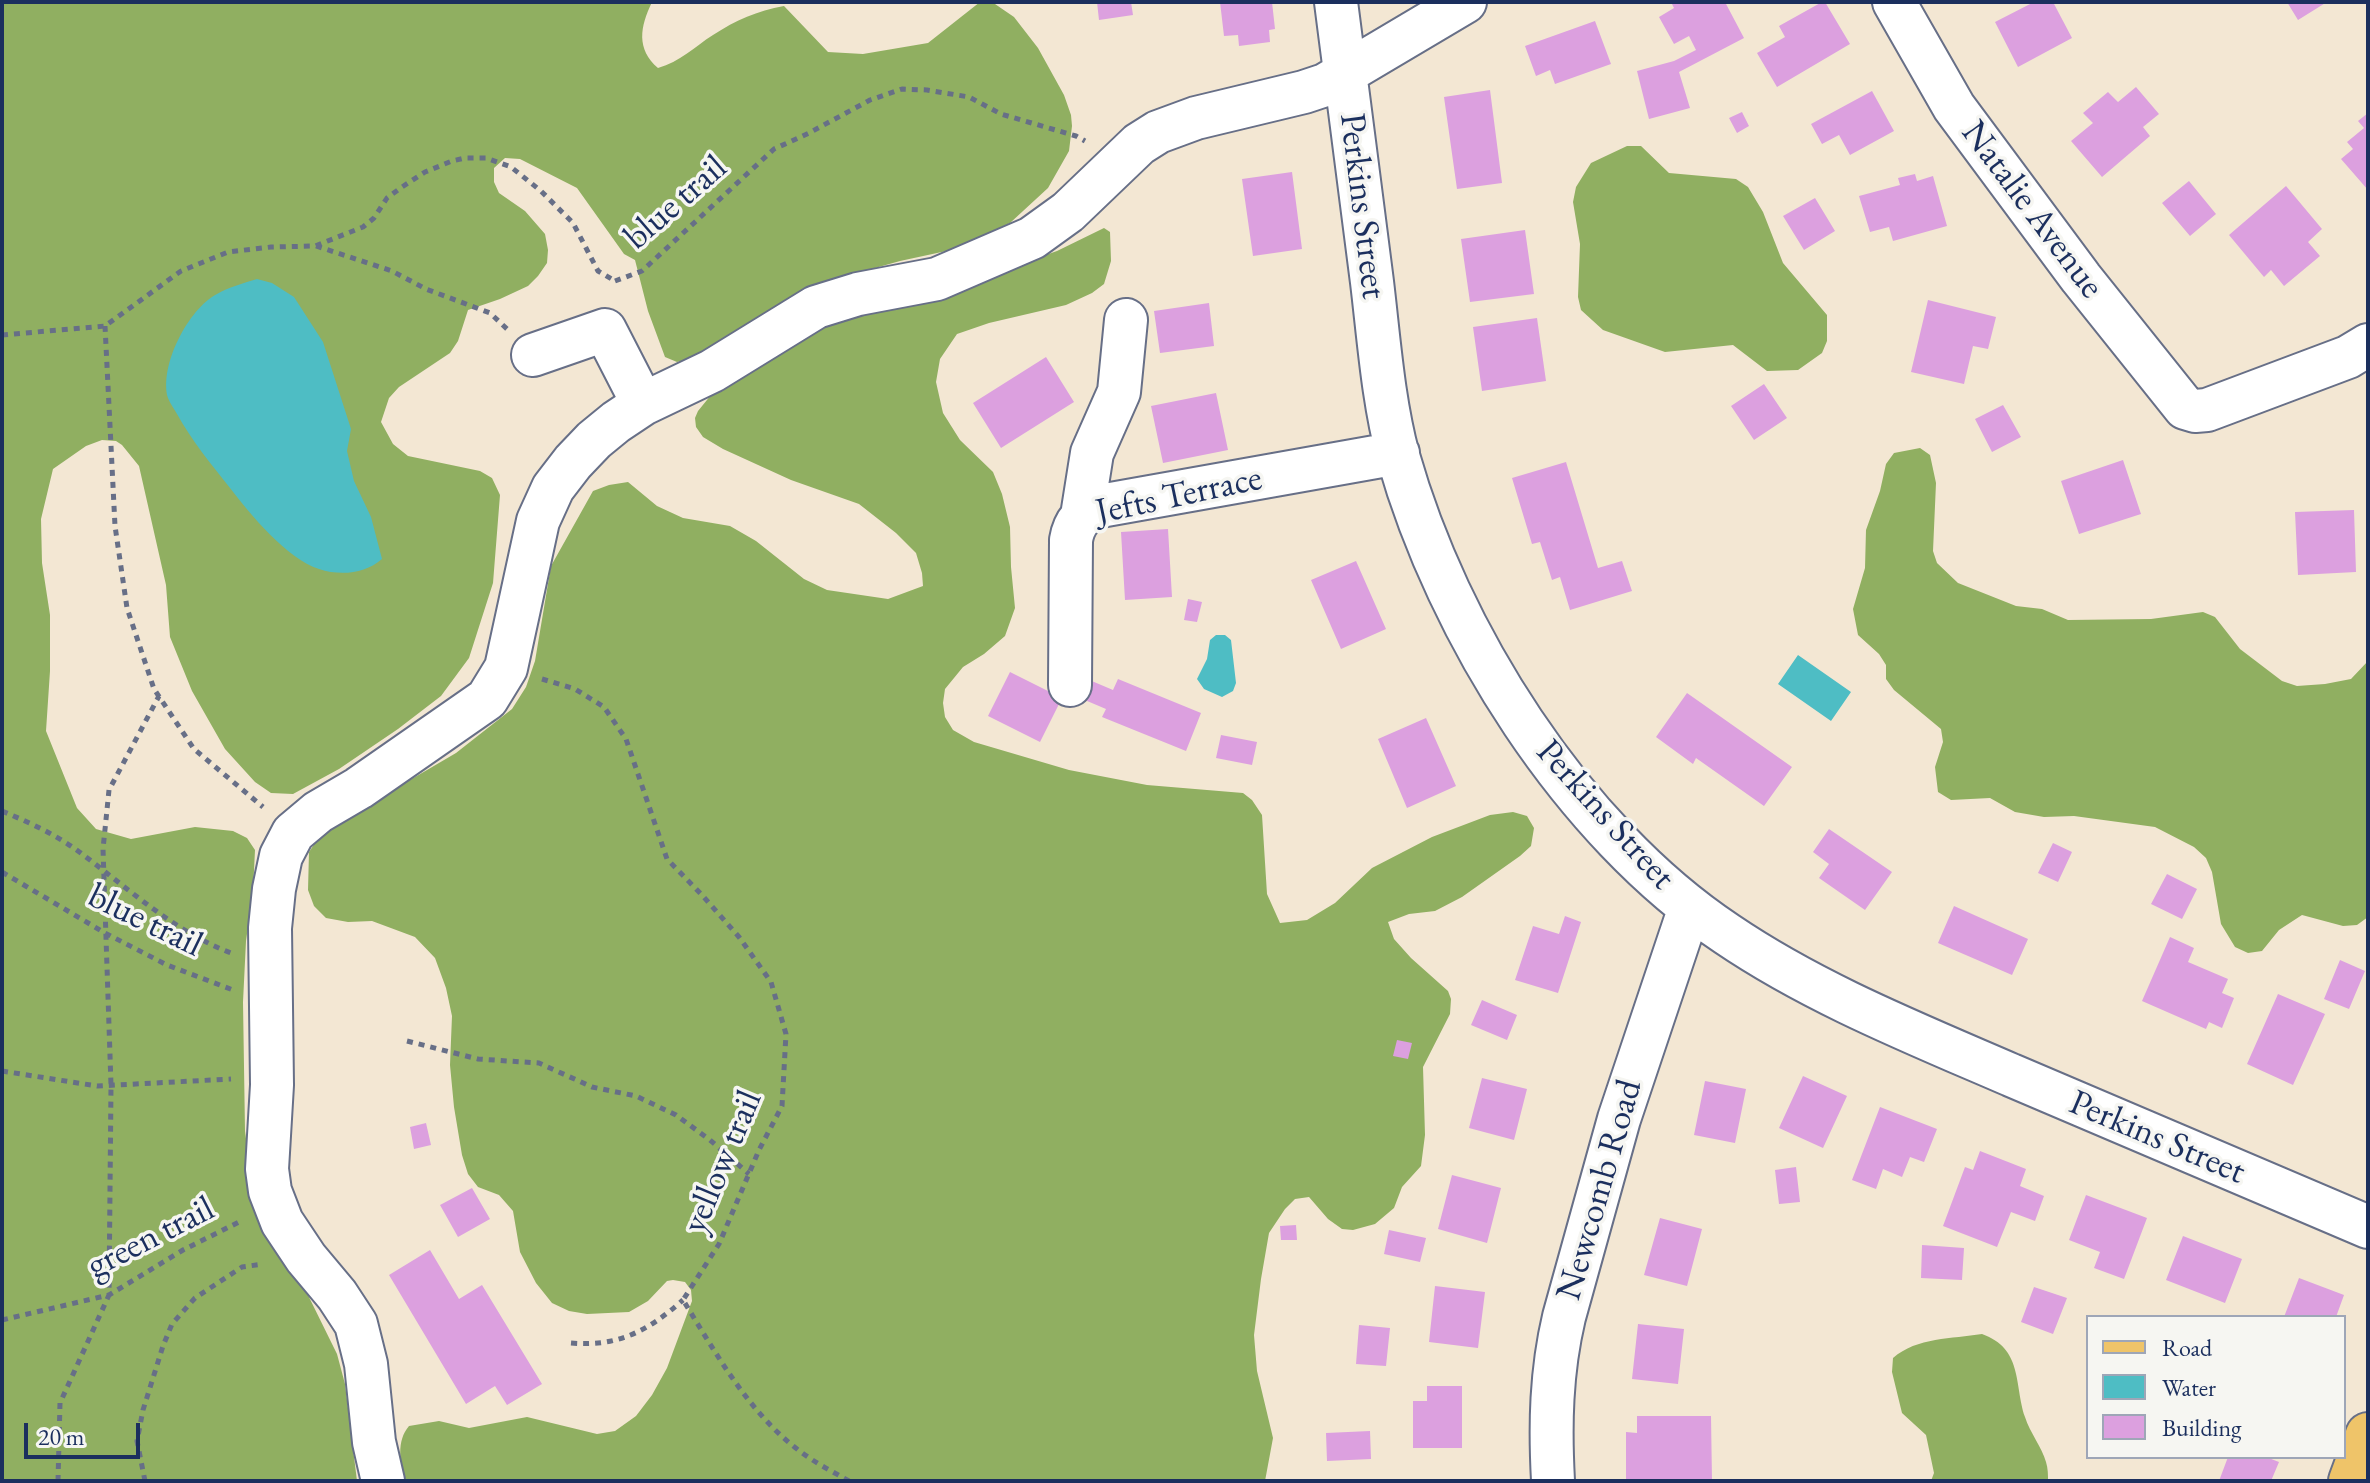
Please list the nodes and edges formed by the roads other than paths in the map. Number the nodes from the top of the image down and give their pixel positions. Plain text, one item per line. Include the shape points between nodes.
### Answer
1 (1336, 2) edge
2 (1465, 2) edge
3 (1894, 2) edge
4 (1345, 74) junction
5 (1126, 320) dead end
6 (2368, 345) edge
7 (533, 355) road end
8 (643, 404) junction
9 (1398, 453) junction
10 (1082, 516) junction
11 (1070, 685) dead end
12 (1690, 907) junction
13 (2368, 1227) edge
14 (2368, 1435) edge
15 (383, 1481) edge
16 (1553, 1481) edge
17 (2351, 1481) edge

1 - 4 street, Perkins Street
2 - 4 street
3 - 6 street, Natalie Avenue via 1954,107 2185,408 2207,410
4 - 8 street via 1304,92 1176,124 1139,144 1068,212 1032,238 937,279 816,307 712,371
4 - 9 street, Perkins Street via 1385,390
5 - 10 street via 1119,392 1092,453
7 - 8 street via 605,330
8 - 15 street via 594,440 553,488 538,521 506,668 487,699 318,812 293,833 281,856 270,928 267,1169 282,1222 356,1324
9 - 10 street, Jefts Terrace via 1100,506
9 - 12 street, Perkins Street via 1453,601 1503,692 1566,782 1626,849
10 - 11 street, Jefts Terrace via 1071,540
12 - 13 street, Perkins Street via 1771,962 1921,1037
12 - 16 street, Newcomb Road via 1619,1119 1564,1317 1551,1396
14 - 17 main road

